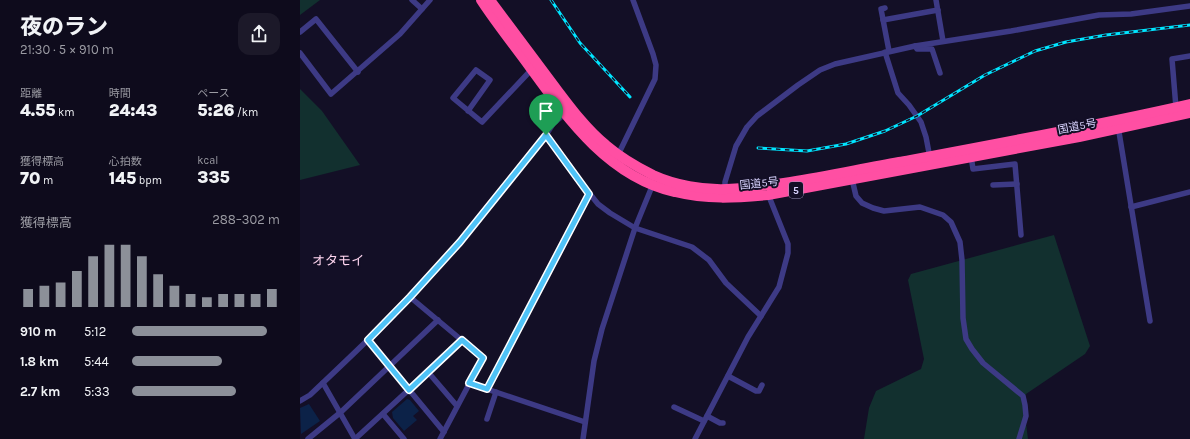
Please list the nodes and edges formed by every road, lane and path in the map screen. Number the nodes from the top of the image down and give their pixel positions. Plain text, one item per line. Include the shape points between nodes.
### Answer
1 (412, 0) edge
2 (430, 0) edge
3 (481, 0) edge
4 (490, 0) edge
5 (633, 0) edge
6 (936, 0) edge
7 (1190, 6) edge
8 (885, 8) dead end
9 (422, 9) junction
10 (938, 10) junction
11 (883, 20) junction
12 (300, 32) edge
13 (943, 41) junction
14 (915, 46) junction
15 (887, 51) junction
16 (300, 53) edge
17 (1190, 56) edge
18 (535, 67) junction
19 (358, 72) junction
20 (940, 73) dead end
21 (1190, 104) edge
22 (468, 111) junction
23 (568, 111) junction
24 (1177, 112) junction
25 (1190, 114) edge
26 (1117, 125) junction
27 (546, 135) junction
28 (971, 153) junction
29 (616, 159) junction
30 (930, 161) junction
31 (852, 175) junction
32 (654, 181) junction
33 (1017, 184) junction
34 (993, 185) dead end
35 (725, 189) junction
36 (766, 190) junction
37 (1190, 192) edge
38 (589, 194) junction
39 (1131, 207) junction
40 (635, 228) junction
41 (1022, 235) dead end
42 (410, 297) junction
43 (761, 316) junction
44 (438, 320) junction
45 (1150, 321) dead end
46 (368, 340) junction
47 (462, 340) junction
48 (389, 365) junction
49 (428, 372) junction
50 (728, 376) junction
51 (323, 383) junction
52 (469, 383) junction
53 (762, 385) dead end
54 (487, 389) junction
55 (409, 390) junction
56 (496, 392) junction
57 (300, 401) edge
58 (457, 406) junction
59 (674, 406) dead end
60 (341, 412) junction
61 (383, 414) junction
62 (706, 419) junction
63 (487, 420) dead end
64 (585, 422) junction
65 (724, 423) dead end
66 (444, 432) junction
67 (308, 439) edge
68 (355, 439) edge
69 (404, 439) edge
70 (440, 439) edge
71 (584, 439) edge
72 (695, 439) edge
73 (1019, 439) edge

1 - 9 street
2 - 9 street
3 - 18 highway, 国道5号 / 5
4 - 18 highway, 国道5号 / 5
5 - 29 street via 653,54 656,65 655,79
6 - 10 street
7 - 13 street via 1131,14 1099,15
8 - 11 street via 881,9
9 - 19 street via 400,34
10 - 11 street
10 - 13 street
11 - 15 street
12 - 19 street via 316,20
13 - 14 street
14 - 15 street
14 - 20 street via 917,49 932,49
15 - 30 street via 898,93 921,122
15 - 35 street via 820,70 757,116 736,146
16 - 19 street via 331,94
17 - 24 street via 1172,59
18 - 22 street via 482,122
18 - 23 highway, 国道5号 / 5
21 - 24 highway, 国道5号 / 5
22 - 22 street via 453,98 476,70 490,80
23 - 27 street via 553,124
23 - 29 highway, 国道5号 / 5 via 588,140
24 - 25 highway, 国道5号 / 5
24 - 26 highway, 国道5号 / 5
26 - 28 highway, 国道5号 / 5
26 - 39 street
27 - 38 street
27 - 42 street via 460,242
28 - 30 highway, 国道5号 / 5
28 - 33 street via 973,169 1015,164
29 - 32 highway, 国道5号 / 5
30 - 31 highway, 国道5号 / 5
31 - 36 highway, 国道5号 / 5
31 - 73 street via 856,196 862,203 884,211 920,207 943,215 951,222 960,242 966,338 983,362 1023,396 1026,416
32 - 35 highway, 国道5号 / 5
32 - 36 highway, 国道5号 / 5 via 674,192 697,197 724,199
32 - 40 street
33 - 34 street
33 - 41 street
35 - 36 highway, 国道5号 / 5
36 - 43 street via 788,244 788,253 779,287
37 - 39 street
38 - 40 street via 598,204
38 - 54 street
39 - 45 street
40 - 43 street via 692,247 709,260 726,283
40 - 64 street via 602,329 594,361
42 - 44 street
42 - 46 street
43 - 50 street
44 - 47 street
44 - 48 street
46 - 48 street
46 - 51 street
47 - 49 street
47 - 52 street via 483,358
48 - 55 street
48 - 60 street
49 - 55 street
49 - 58 street
50 - 53 street via 756,391 759,391
50 - 62 street
51 - 57 street
51 - 60 street
52 - 54 street
52 - 58 street
54 - 56 street
55 - 61 street
55 - 66 street
56 - 63 street
56 - 64 street
58 - 66 street
59 - 62 street
60 - 67 street
60 - 68 street
61 - 68 street
61 - 69 street
62 - 65 street
62 - 72 street
64 - 71 street
66 - 70 street

